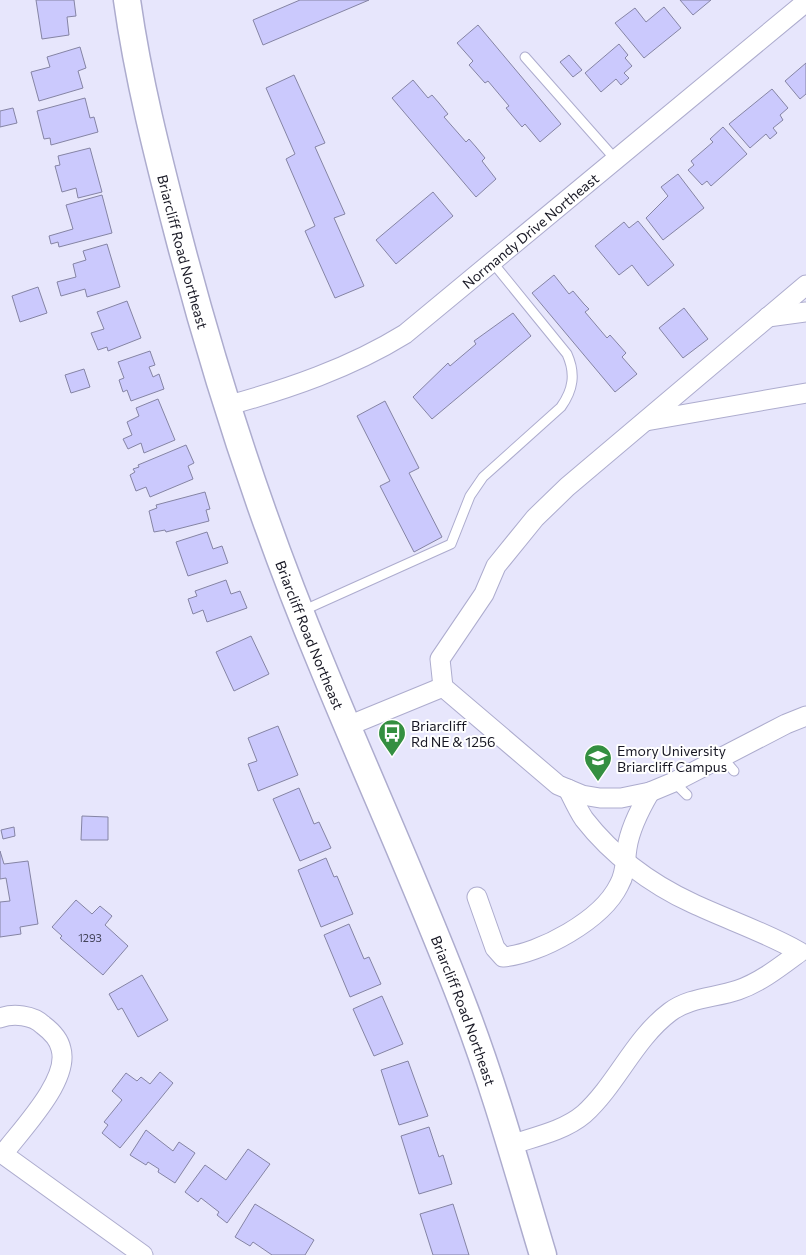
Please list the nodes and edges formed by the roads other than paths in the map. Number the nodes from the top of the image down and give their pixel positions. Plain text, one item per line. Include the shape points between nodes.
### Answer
1 (127, 0) edge
2 (806, 2) edge
3 (525, 57) dead end
4 (616, 160) junction
5 (493, 262) junction
6 (806, 285) edge
7 (806, 312) edge
8 (767, 317) junction
9 (806, 393) edge
10 (226, 406) junction
11 (646, 421) junction
12 (300, 612) junction
13 (443, 687) junction
14 (806, 716) edge
15 (348, 726) junction
16 (568, 789) junction
17 (650, 792) junction
18 (627, 863) junction
19 (477, 897) dead end
20 (804, 953) edge
21 (0, 1018) edge
22 (510, 1145) junction
23 (1, 1153) edge
24 (144, 1255) edge
25 (542, 1255) edge

1 - 10 main road, Briarcliff Road Northeast via 168,194
2 - 4 street, Normandy Drive Northeast
3 - 4 lane
4 - 5 street, Normandy Drive Northeast
5 - 10 street, Normandy Drive Northeast via 426,318 382,348 313,378
5 - 12 lane via 567,354 573,366 570,394 561,407 483,477 470,496 451,544
6 - 8 street
7 - 8 street
8 - 11 street
9 - 11 street
10 - 12 main road, Briarcliff Road Northeast
11 - 13 street via 567,487 535,518 496,566 484,594 440,658
12 - 15 main road, Briarcliff Road Northeast
13 - 15 street
13 - 16 street via 550,778
14 - 17 street via 680,789
15 - 22 main road, Briarcliff Road Northeast via 440,944
16 - 17 street via 582,795 607,798
16 - 18 street via 584,819
17 - 18 street via 634,824 627,848
18 - 19 street via 620,885 606,905 558,938 519,956 503,958 495,948
18 - 20 street via 691,903 772,936
20 - 22 street via 739,990 696,999 670,1012 644,1038 604,1092 582,1115 554,1130
21 - 23 street via 21,1015 40,1021 53,1034 61,1049 62,1063 58,1079
22 - 25 main road, Briarcliff Road Northeast
23 - 24 street

